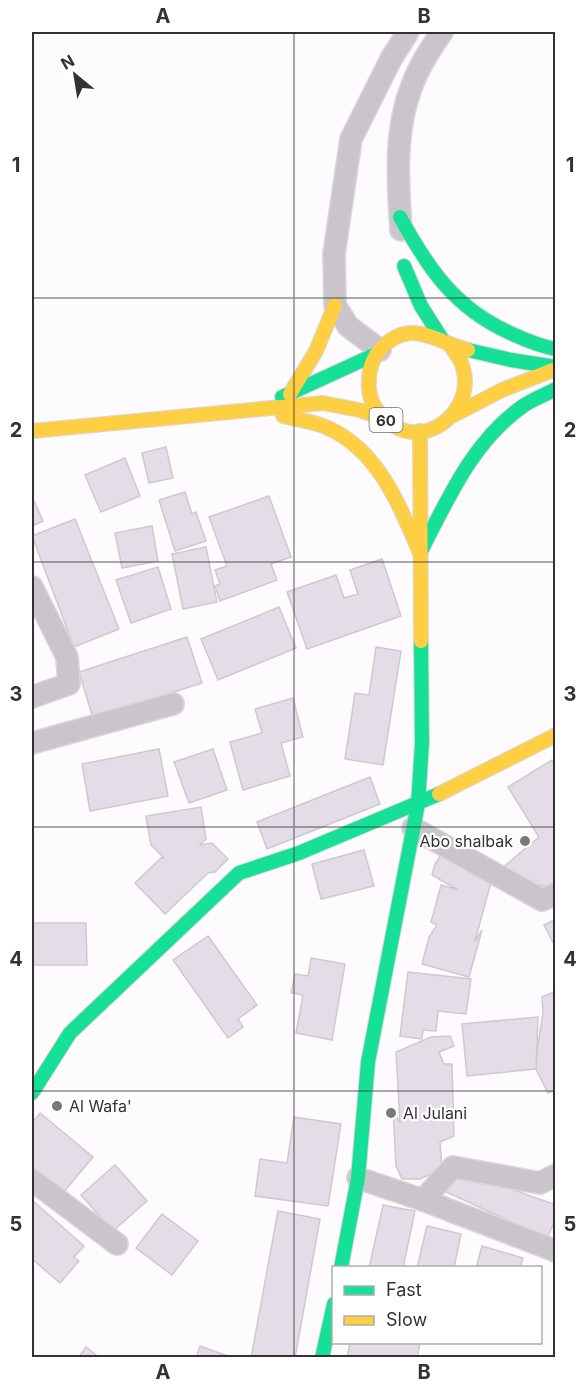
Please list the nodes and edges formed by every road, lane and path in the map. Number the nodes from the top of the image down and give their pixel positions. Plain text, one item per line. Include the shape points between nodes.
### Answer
1 (408, 32) edge
2 (442, 32) edge
3 (400, 217) junction
4 (404, 266) junction
5 (400, 295) dead end
6 (335, 305) junction
7 (394, 323) dead end
8 (445, 342) junction
9 (381, 349) junction
10 (555, 349) edge
11 (555, 369) edge
12 (555, 389) edge
13 (290, 394) junction
14 (255, 409) junction
15 (454, 415) junction
16 (383, 418) junction
17 (32, 431) edge
18 (420, 431) junction
19 (420, 553) junction
20 (32, 587) edge
21 (32, 697) edge
22 (173, 704) dead end
23 (555, 735) edge
24 (32, 743) edge
25 (418, 804) junction
26 (413, 828) junction
27 (555, 894) edge
28 (32, 1093) edge
29 (555, 1175) edge
30 (358, 1178) junction
31 (32, 1180) edge
32 (423, 1200) junction
33 (117, 1244) dead end
34 (555, 1251) edge
35 (341, 1266) edge
36 (332, 1309) edge
37 (322, 1358) edge

1 - 6 street via 351,139 334,254
2 - 3 street via 411,87 404,114 399,147
3 - 4 street
3 - 10 main road via 424,261 446,290 470,312 504,331
4 - 5 main road
4 - 8 main road via 421,306
6 - 9 street via 348,326
6 - 13 main road via 315,356
7 - 9 main road
8 - 9 main road, 60 via 408,333
8 - 11 main road, 60
8 - 15 main road via 458,354 466,378 462,404
9 - 13 main road, 60
9 - 16 main road, 60 via 370,367 368,387 374,407
11 - 15 main road, 60 via 500,389
12 - 19 main road via 524,405 483,441 466,465
13 - 14 main road, 60
14 - 16 main road, 60 via 323,403
14 - 17 main road, 60
14 - 19 main road via 327,427 366,453 381,471
15 - 18 main road, 60 via 433,429
16 - 18 main road, 60 via 394,426
18 - 19 main road
19 - 25 main road via 422,743
20 - 21 street via 67,657 69,684
22 - 24 street
23 - 25 main road
25 - 26 main road
25 - 28 main road via 239,873 70,1033
26 - 27 street via 542,900
26 - 30 main road via 368,1062
29 - 32 street via 540,1183 453,1167
30 - 32 street
30 - 35 main road
31 - 33 street
32 - 34 street
36 - 37 main road

